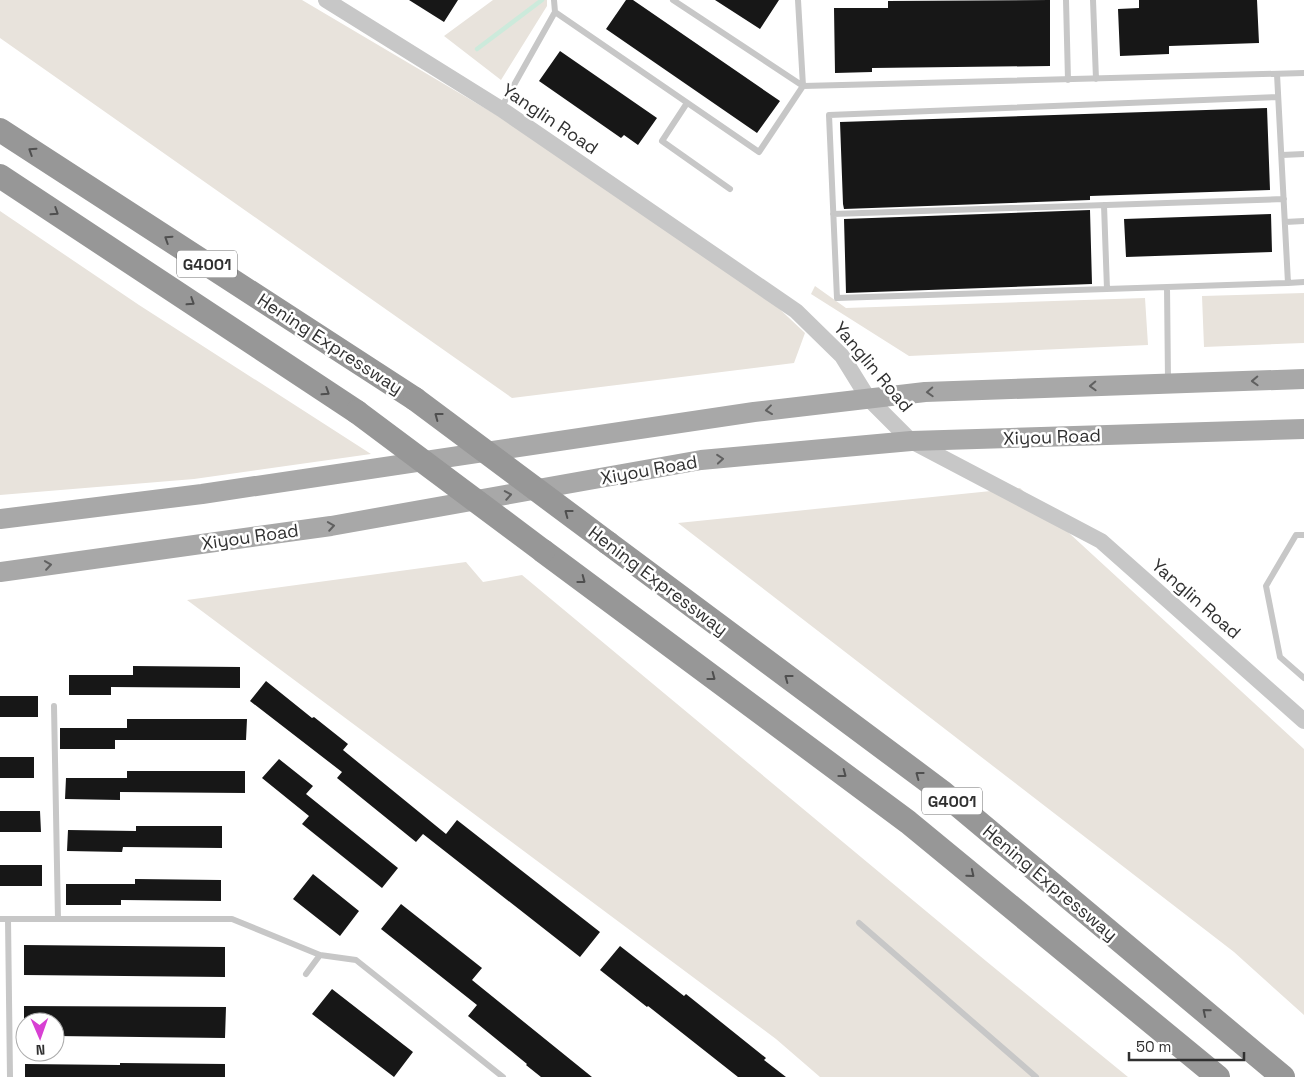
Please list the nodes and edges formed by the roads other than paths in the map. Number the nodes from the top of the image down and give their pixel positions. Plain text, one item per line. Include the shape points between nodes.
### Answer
1 (326, 0) edge
2 (554, 0) edge
3 (673, 0) edge
4 (798, 0) edge
5 (1066, 0) edge
6 (1093, 0) edge
7 (555, 12) junction
8 (1304, 73) edge
9 (1277, 74) junction
10 (1096, 79) junction
11 (1068, 80) junction
12 (803, 86) junction
13 (1278, 97) junction
14 (688, 103) junction
15 (501, 109) junction
16 (0, 130) edge
17 (1304, 154) edge
18 (1282, 155) junction
19 (0, 176) edge
20 (730, 189) dead end
21 (1284, 199) junction
22 (1104, 205) junction
23 (833, 214) junction
24 (1304, 221) edge
25 (1285, 222) junction
26 (1304, 282) edge
27 (1288, 283) junction
28 (1167, 287) junction
29 (1107, 289) junction
30 (1304, 379) edge
31 (1168, 384) junction
32 (868, 398) junction
33 (1304, 429) edge
34 (911, 441) junction
35 (0, 519) edge
36 (1304, 535) edge
37 (0, 572) edge
38 (1304, 678) edge
39 (54, 706) dead end
40 (1304, 721) edge
41 (0, 918) edge
42 (8, 918) junction
43 (58, 919) junction
44 (860, 923) dead end
45 (320, 955) junction
46 (306, 974) dead end
47 (10, 1077) edge
48 (503, 1077) edge
49 (1036, 1077) edge
50 (1218, 1077) edge
51 (1283, 1077) edge

1 - 15 street, Yanglin Road
2 - 7 lane
3 - 12 lane
4 - 12 lane
5 - 11 lane
6 - 10 lane
7 - 14 lane
7 - 15 lane
8 - 9 lane
9 - 10 lane
9 - 13 lane
10 - 11 lane
11 - 12 lane
12 - 14 lane via 759,152
13 - 18 lane
13 - 23 lane via 829,115
14 - 20 lane via 662,141
15 - 32 street, Yanglin Road via 796,311 842,356
51 -> 16 highway, Hening Expressway / G4001, bridge via 941,792 415,399
17 - 18 lane
18 - 21 lane
19 -> 50 highway, G4001, bridge via 357,412 908,822
21 - 22 lane
21 - 25 lane
22 - 23 lane
22 - 29 lane
23 - 29 lane via 837,298
24 - 25 lane
25 - 27 lane
26 - 27 lane
27 - 28 lane
28 - 29 lane
28 - 31 lane
30 -> 31 main road
31 -> 32 main road via 925,392
32 - 34 street, Yanglin Road
32 -> 35 main road via 202,494
33 - 34 main road, Xiyou Road
37 -> 34 main road, Xiyou Road via 331,526 701,460
34 - 40 street, Yanglin Road via 1101,541
36 - 38 lane via 1296,535 1266,586 1280,657
39 - 43 lane
41 - 42 lane
42 - 43 lane
42 - 47 lane
43 - 45 lane via 232,919
44 - 49 lane
45 - 46 lane
45 - 48 lane via 356,960

